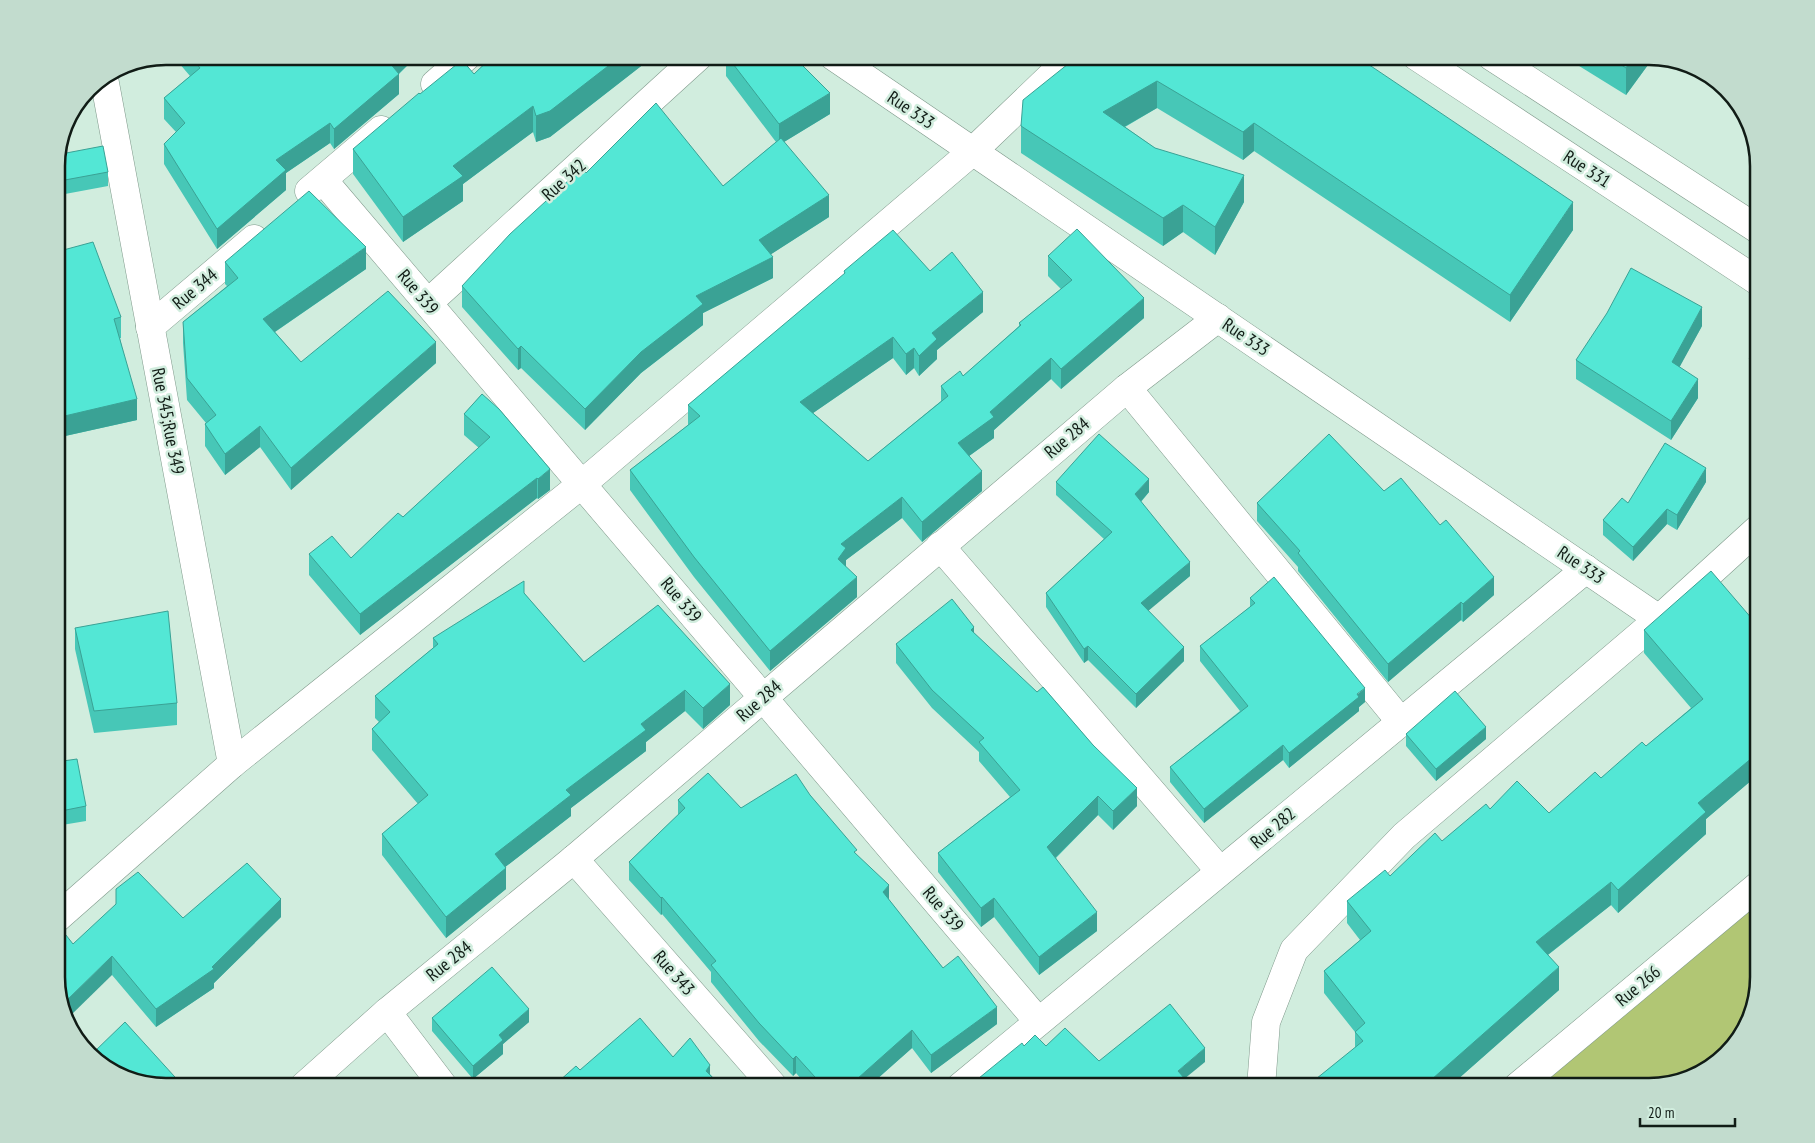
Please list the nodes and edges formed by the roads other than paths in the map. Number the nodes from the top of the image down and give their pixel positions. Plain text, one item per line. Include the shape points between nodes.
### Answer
1 (456, 65) edge
2 (690, 65) edge
3 (846, 65) edge
4 (1063, 65) edge
5 (1430, 65) edge
6 (1505, 65) edge
7 (105, 86) edge
8 (972, 152) junction
9 (323, 180) junction
10 (293, 205) edge
11 (270, 224) edge
12 (1750, 225) edge
13 (1750, 277) edge
14 (428, 304) junction
15 (1218, 318) junction
16 (150, 327) junction
17 (1127, 388) junction
18 (582, 484) junction
19 (1750, 536) edge
20 (940, 546) junction
21 (1586, 569) junction
22 (1659, 619) junction
23 (763, 697) junction
24 (1401, 722) junction
25 (232, 764) junction
26 (574, 859) junction
27 (1220, 871) junction
28 (1750, 893) edge
29 (65, 911) edge
30 (387, 1012) junction
31 (1038, 1021) junction
32 (313, 1078) edge
33 (437, 1078) edge
34 (766, 1078) edge
35 (971, 1078) edge
36 (1262, 1078) edge
37 (1528, 1078) edge

1 - 9 street
2 - 14 street, Rue 342
3 - 8 street, Rue 333
4 - 8 street
5 - 13 street, Rue 331
6 - 12 street
7 - 16 street, Rue 345;Rue 349
8 - 15 street, Rue 333
8 - 18 street
9 - 10 street
9 - 14 street, Rue 339
11 - 16 street, Rue 344
14 - 18 street, Rue 339
15 - 17 street, Rue 284
15 - 21 street, Rue 333
16 - 25 street, Rue 345;Rue 349
17 - 20 street, Rue 284
17 - 24 street
18 - 23 street, Rue 339
18 - 25 street
19 - 22 street
20 - 23 street, Rue 284
20 - 27 street
21 - 22 street, Rue 333
21 - 24 street, Rue 282
22 - 36 street via 1404,836 1294,950 1266,1022
23 - 26 street, Rue 284
23 - 31 street, Rue 339
24 - 27 street, Rue 282
25 - 29 street
26 - 30 street, Rue 284
26 - 34 street, Rue 343
27 - 31 street, Rue 282
28 - 37 street, Rue 266
30 - 32 street, Rue 284
30 - 33 street
31 - 35 street, Rue 282

